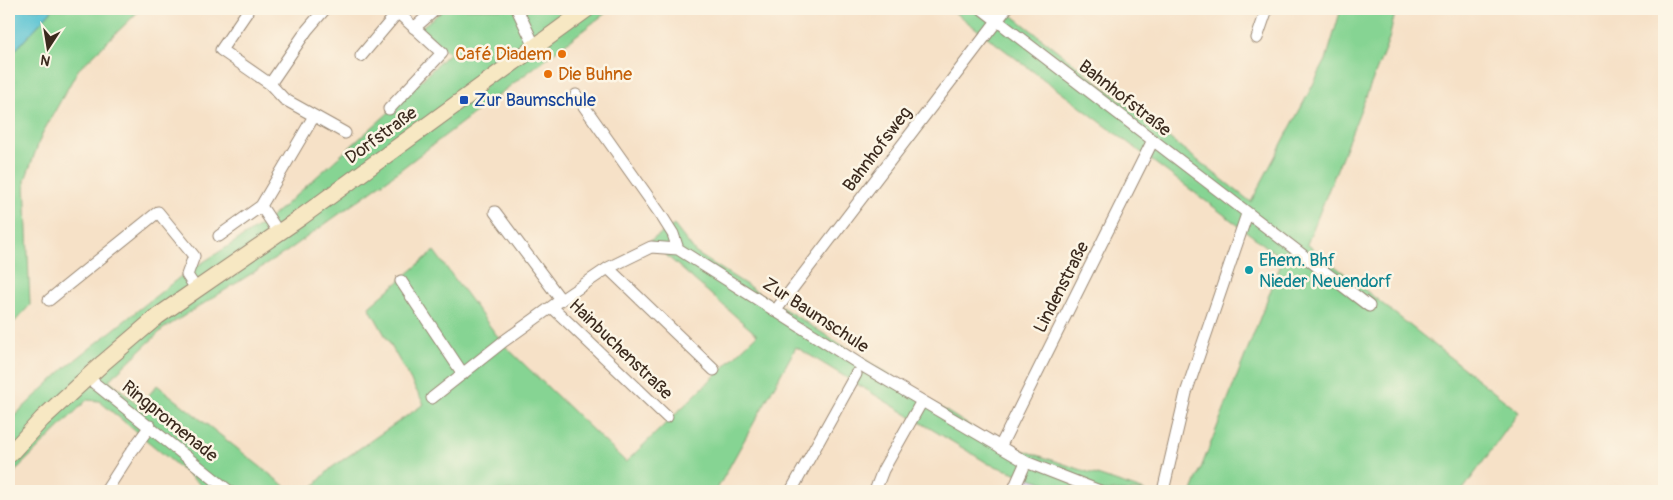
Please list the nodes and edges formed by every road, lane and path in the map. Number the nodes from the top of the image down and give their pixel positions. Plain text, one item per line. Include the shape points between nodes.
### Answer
1 (325, 9) edge
2 (436, 9) edge
3 (517, 9) edge
4 (587, 9) edge
5 (982, 9) edge
6 (1006, 9) edge
7 (1267, 9) edge
8 (396, 10) edge
9 (247, 12) dead end
10 (997, 21) junction
11 (414, 28) junction
12 (1257, 38) dead end
13 (535, 47) junction
14 (361, 56) dead end
15 (270, 84) junction
16 (576, 96) dead end
17 (388, 109) dead end
18 (314, 116) junction
19 (345, 133) dead end
20 (1152, 142) junction
21 (261, 206) junction
22 (495, 212) dead end
23 (1247, 214) junction
24 (279, 233) junction
25 (220, 236) dead end
26 (678, 249) junction
27 (608, 268) junction
28 (401, 281) dead end
29 (197, 290) junction
30 (49, 300) dead end
31 (557, 303) junction
32 (1369, 306) dead end
33 (776, 310) junction
34 (714, 370) dead end
35 (463, 374) junction
36 (856, 374) dead end
37 (88, 378) junction
38 (432, 398) dead end
39 (922, 401) junction
40 (667, 417) dead end
41 (150, 426) junction
42 (1000, 447) junction
43 (9, 455) edge
44 (1026, 462) junction
45 (106, 491) edge
46 (229, 491) edge
47 (791, 491) edge
48 (875, 491) edge
49 (1013, 491) edge
50 (1100, 491) edge
51 (1163, 491) edge

1 - 15 street
2 - 11 street
3 - 13 street
4 - 13 main road, Dorfstraße
5 - 10 street, Bahnhofstraße
6 - 10 street, Bahnhofsweg
7 - 12 street
8 - 11 street
8 - 14 street
9 - 15 street via 221,50
10 - 20 street, Bahnhofstraße
10 - 33 street, Bahnhofsweg
11 - 17 street via 442,53
13 - 24 main road, Dorfstraße
15 - 18 street via 284,99
16 - 26 street via 661,215
18 - 19 street
18 - 21 street
20 - 23 street, Bahnhofstraße
20 - 42 street, Lindenstraße
21 - 24 street
21 - 25 street
22 - 31 street, Hainbuchenstraße
23 - 32 street, Bahnhofstraße
23 - 51 street via 1186,393
24 - 29 main road, Dorfstraße
26 - 27 street, Hainbuchenstraße via 652,247
26 - 33 street, Zur Baumschule
27 - 31 street, Hainbuchenstraße
27 - 34 street
28 - 35 street
29 - 30 street via 188,275 194,256 158,212
29 - 37 main road, Dorfstraße via 158,316
31 - 35 street, Hainbuchenstraße
31 - 40 street, Hainbuchenstraße
33 - 39 street, Zur Baumschule
35 - 38 street, Hainbuchenstraße
36 - 47 street
37 - 41 street, Ringpromenade
37 - 43 main road, Dorfstraße via 42,419
39 - 42 street, Zur Baumschule
39 - 48 street via 883,470
41 - 45 street
41 - 46 street, Ringpromenade
42 - 44 street, Zur Baumschule
44 - 49 street
44 - 50 street, Zur Baumschule

